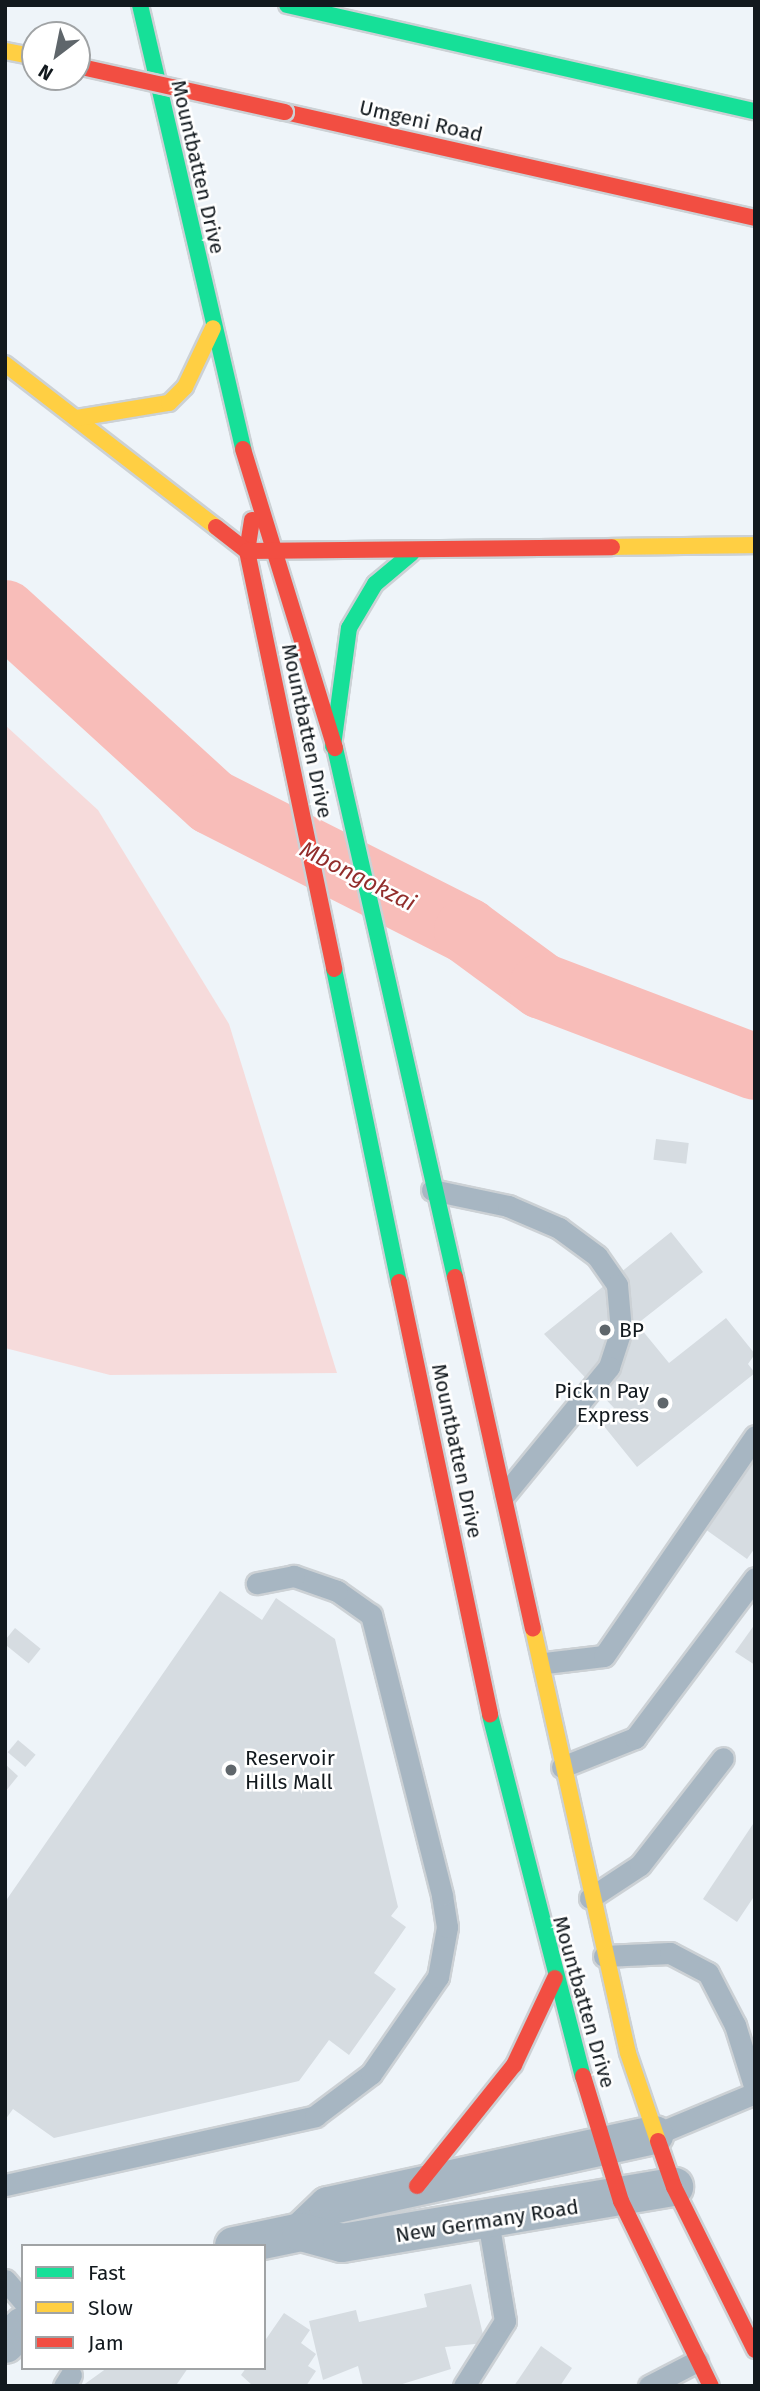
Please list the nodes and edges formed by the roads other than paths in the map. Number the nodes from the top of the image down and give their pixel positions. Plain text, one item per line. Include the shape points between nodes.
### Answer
1 (140, 5) edge
2 (288, 5) edge
3 (91, 69) edge
4 (755, 111) edge
5 (755, 218) edge
6 (213, 328) junction
7 (5, 364) edge
8 (77, 418) junction
9 (255, 501) junction
10 (755, 545) edge
11 (247, 551) junction
12 (279, 552) junction
13 (412, 552) junction
14 (333, 746) junction
15 (432, 1190) junction
16 (755, 1436) edge
17 (505, 1494) junction
18 (755, 1578) edge
19 (257, 1583) dead end
20 (545, 1663) junction
21 (723, 1758) dead end
22 (562, 1767) junction
23 (590, 1898) junction
24 (604, 1956) junction
25 (555, 1978) junction
26 (755, 2091) edge
27 (654, 2135) junction
28 (604, 2148) junction
29 (5, 2185) edge
30 (417, 2186) junction
31 (674, 2187) junction
32 (621, 2200) junction
33 (488, 2221) junction
34 (301, 2232) junction
35 (244, 2244) edge
36 (5, 2280) edge
37 (21, 2299) edge
38 (21, 2328) edge
39 (5, 2344) edge
40 (754, 2347) edge
41 (697, 2361) junction
42 (464, 2386) edge
43 (649, 2386) edge
44 (711, 2386) edge

1 - 6 main road, Mountbatten Drive
2 - 4 main road
3 - 5 main road, Umgeni Road, bridge
6 - 8 main road via 185,387 169,403
6 - 9 main road, Mountbatten Drive
7 - 8 main road
8 - 11 main road
9 - 11 main road, Mountbatten Drive
9 - 12 main road, Mountbatten Drive
10 - 13 main road
11 - 12 main road
11 - 25 main road, Mountbatten Drive via 495,1741
12 - 13 main road
12 - 14 main road, Mountbatten Drive
13 - 14 main road via 375,584 349,628
14 - 15 main road, Mountbatten Drive via 347,790
15 - 17 main road, Mountbatten Drive
15 - 17 lane via 508,1206 559,1228 597,1256 617,1285 621,1330 609,1367
16 - 20 lane via 604,1656
17 - 20 main road, Mountbatten Drive
18 - 22 lane via 635,1738
19 - 29 lane via 294,1576 337,1591 371,1615 442,1895 447,1927 438,1977 371,2074 315,2116
20 - 22 main road, Mountbatten Drive
21 - 23 lane via 640,1865
22 - 23 main road, Mountbatten Drive
23 - 24 main road, Mountbatten Drive
24 - 26 lane via 670,1953 708,1973 735,2025
24 - 27 main road, Mountbatten Drive
25 - 28 main road, Mountbatten Drive
25 - 30 main road via 537,2027 514,2065
26 - 27 lane
27 - 28 street, New Germany Road
27 - 31 main road, Mountbatten Drive
28 - 30 street, New Germany Road
28 - 32 main road, Mountbatten Drive
30 - 34 street, New Germany Road via 328,2206
31 - 32 street, New Germany Road
31 - 40 main road, Mountbatten Drive
32 - 33 street, New Germany Road
32 - 41 main road, Mountbatten Drive
33 - 34 street, New Germany Road via 342,2243
33 - 42 lane via 505,2321
34 - 35 street, New Germany Road
36 - 37 lane
38 - 39 street
41 - 43 lane
41 - 44 main road, Mountbatten Drive

